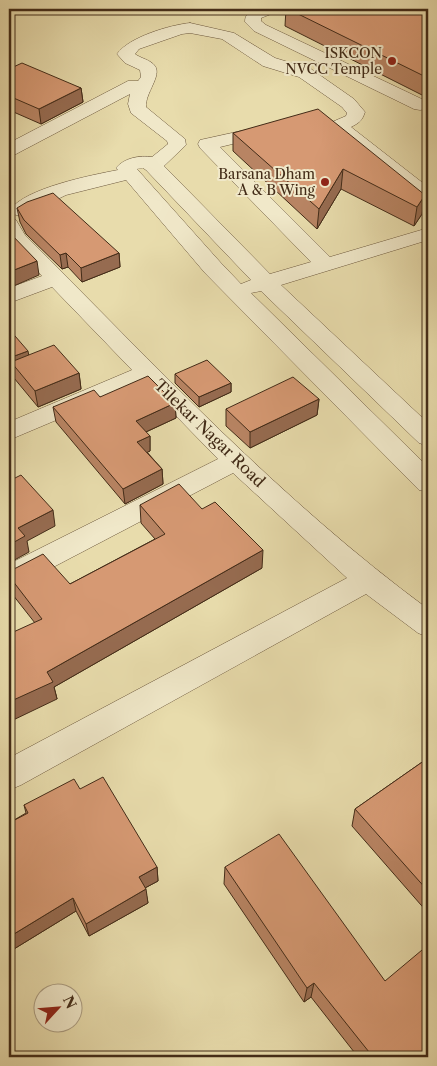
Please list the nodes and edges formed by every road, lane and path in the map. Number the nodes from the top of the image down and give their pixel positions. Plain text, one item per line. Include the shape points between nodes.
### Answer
1 (271, 9) edge
2 (134, 85) dead end
3 (420, 115) dead end
4 (289, 125) edge
5 (9, 150) edge
6 (153, 166) junction
7 (130, 173) junction
8 (428, 196) edge
9 (9, 218) edge
10 (9, 224) edge
11 (428, 234) edge
12 (324, 264) junction
13 (56, 278) junction
14 (266, 283) junction
15 (237, 291) junction
16 (9, 296) edge
17 (148, 372) junction
18 (9, 432) edge
19 (428, 437) edge
20 (235, 461) junction
21 (428, 483) edge
22 (9, 576) edge
23 (368, 580) junction
24 (428, 625) edge
25 (9, 775) edge

1 - 3 street via 253,16 253,22
2 - 5 street
4 - 12 street via 207,144
6 - 7 street via 147,162 132,164 126,168
6 - 8 street via 177,145 176,139 137,109 136,100 149,77 148,68 125,54 132,46 180,28 190,28 228,36 269,62 305,73 348,103 356,112 354,119 332,121
6 - 14 street
7 - 9 street via 56,192
7 - 15 street
10 - 13 street, Tilekar Nagar Road via 17,238
11 - 12 street
12 - 14 street
13 - 16 street
13 - 17 street, Tilekar Nagar Road
14 - 15 street
14 - 19 street
15 - 21 street
17 - 18 street
17 - 20 street, Tilekar Nagar Road
20 - 22 street
20 - 23 street, Tilekar Nagar Road
23 - 24 street, Tilekar Nagar Road
23 - 25 street

